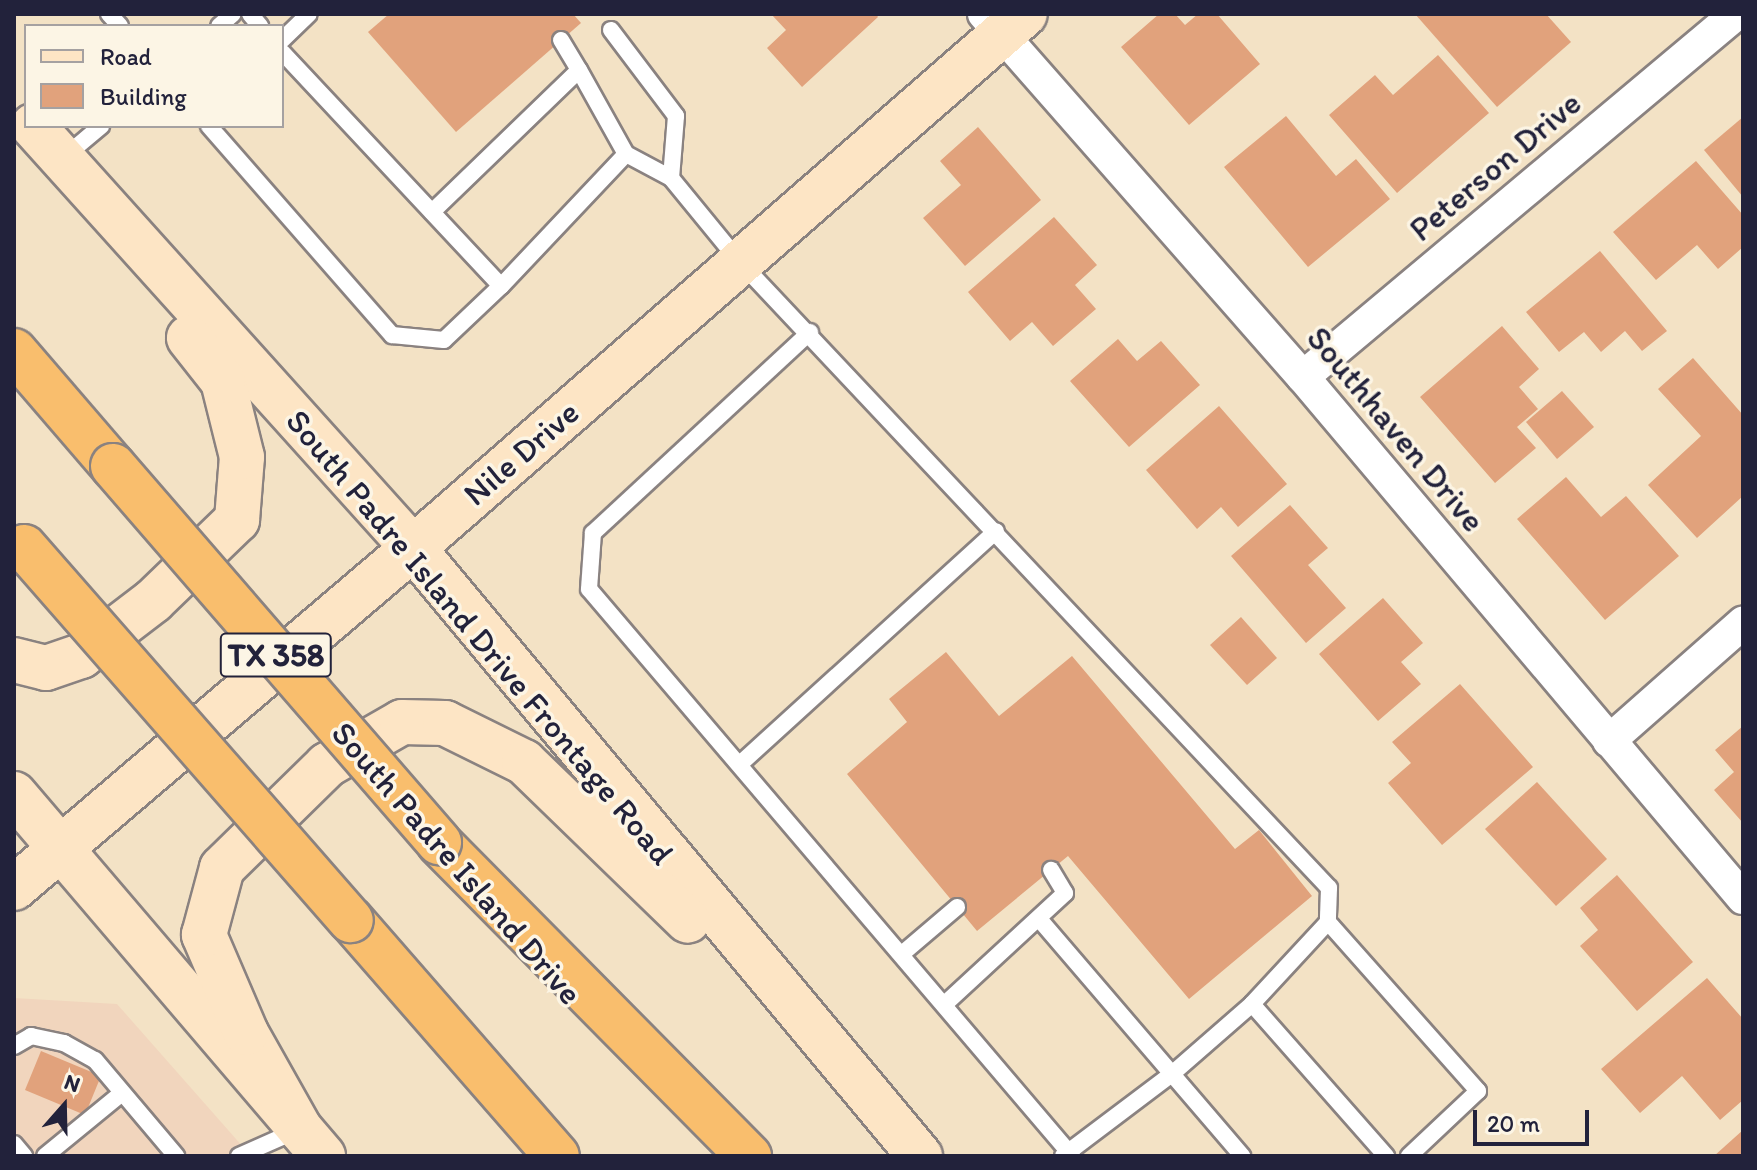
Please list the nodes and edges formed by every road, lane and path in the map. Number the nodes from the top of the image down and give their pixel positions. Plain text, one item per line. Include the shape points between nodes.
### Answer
1 (309, 14) edge
2 (1736, 14) edge
3 (1003, 21) edge
4 (611, 30) dead end
5 (284, 38) edge
6 (561, 40) dead end
7 (284, 54) edge
8 (579, 70) junction
9 (35, 128) edge
10 (99, 128) edge
11 (211, 128) edge
12 (626, 154) junction
13 (66, 162) junction
14 (671, 178) junction
15 (432, 212) junction
16 (739, 261) junction
17 (501, 286) junction
18 (810, 332) junction
19 (14, 351) edge
20 (1303, 377) junction
21 (996, 531) junction
22 (19, 540) edge
23 (413, 548) junction
24 (1743, 623) edge
25 (14, 660) edge
26 (1609, 741) junction
27 (740, 764) junction
28 (14, 794) edge
29 (439, 843) junction
30 (59, 849) junction
31 (1051, 870) dead end
32 (14, 888) edge
33 (1743, 898) edge
34 (957, 907) dead end
35 (1040, 920) junction
36 (1328, 922) junction
37 (903, 953) junction
38 (946, 1003) junction
39 (1252, 1004) junction
40 (14, 1046) edge
41 (1173, 1073) junction
42 (122, 1093) junction
43 (887, 1116) junction
44 (311, 1142) edge
45 (14, 1144) edge
46 (1068, 1155) edge
47 (24, 1156) edge
48 (45, 1156) edge
49 (176, 1156) edge
50 (239, 1156) edge
51 (557, 1156) edge
52 (711, 1156) edge
53 (749, 1156) edge
54 (920, 1156) edge
55 (1242, 1156) edge
56 (1386, 1156) edge
57 (1409, 1156) edge

1 - 5 lane
2 - 20 street, Peterson Drive
3 - 16 main road, Nile Drive
3 - 20 street, Southhaven Drive
4 - 14 lane via 676,116
6 - 8 lane
7 - 15 lane
8 - 12 lane
8 - 15 lane
9 - 13 main road, South Padre Island Drive Frontage Road
10 - 13 lane
11 - 17 lane via 392,335 444,340
12 - 14 lane
12 - 17 lane
13 - 23 main road, South Padre Island Drive Frontage Road
13 - 25 main road via 131,263 223,381 242,457 237,520 153,601 81,656 46,668
14 - 16 lane
15 - 17 lane
16 - 18 lane
16 - 23 main road, Nile Drive
18 - 21 lane
18 - 27 lane via 593,533 589,589
19 - 29 highway, South Padre Island Drive / TX 358, bridge
20 - 26 street, Southhaven Drive
21 - 27 lane
21 - 36 lane via 1329,888
22 - 51 highway, bridge
23 - 30 main road, Nile Drive
23 - 43 main road, South Padre Island Drive Frontage Road
24 - 26 street
26 - 33 street, Southhaven Drive
27 - 37 lane
28 - 30 main road
29 - 52 highway, South Padre Island Drive / TX 358
29 - 53 highway
30 - 32 main road, Nile Drive
30 - 44 main road
31 - 35 lane via 1065,893
34 - 37 lane
35 - 38 lane
35 - 41 lane
36 - 39 lane
36 - 57 lane via 1478,1091
37 - 38 lane
38 - 46 lane
39 - 41 lane
39 - 56 lane
40 - 42 lane via 31,1036 64,1043 95,1060
41 - 46 lane
41 - 55 lane
42 - 48 lane
42 - 49 lane
43 - 44 main road via 524,762 445,723 402,722 327,765 222,868 204,935 246,1033
43 - 54 main road, South Padre Island Drive Frontage Road
44 - 50 lane
45 - 47 lane

